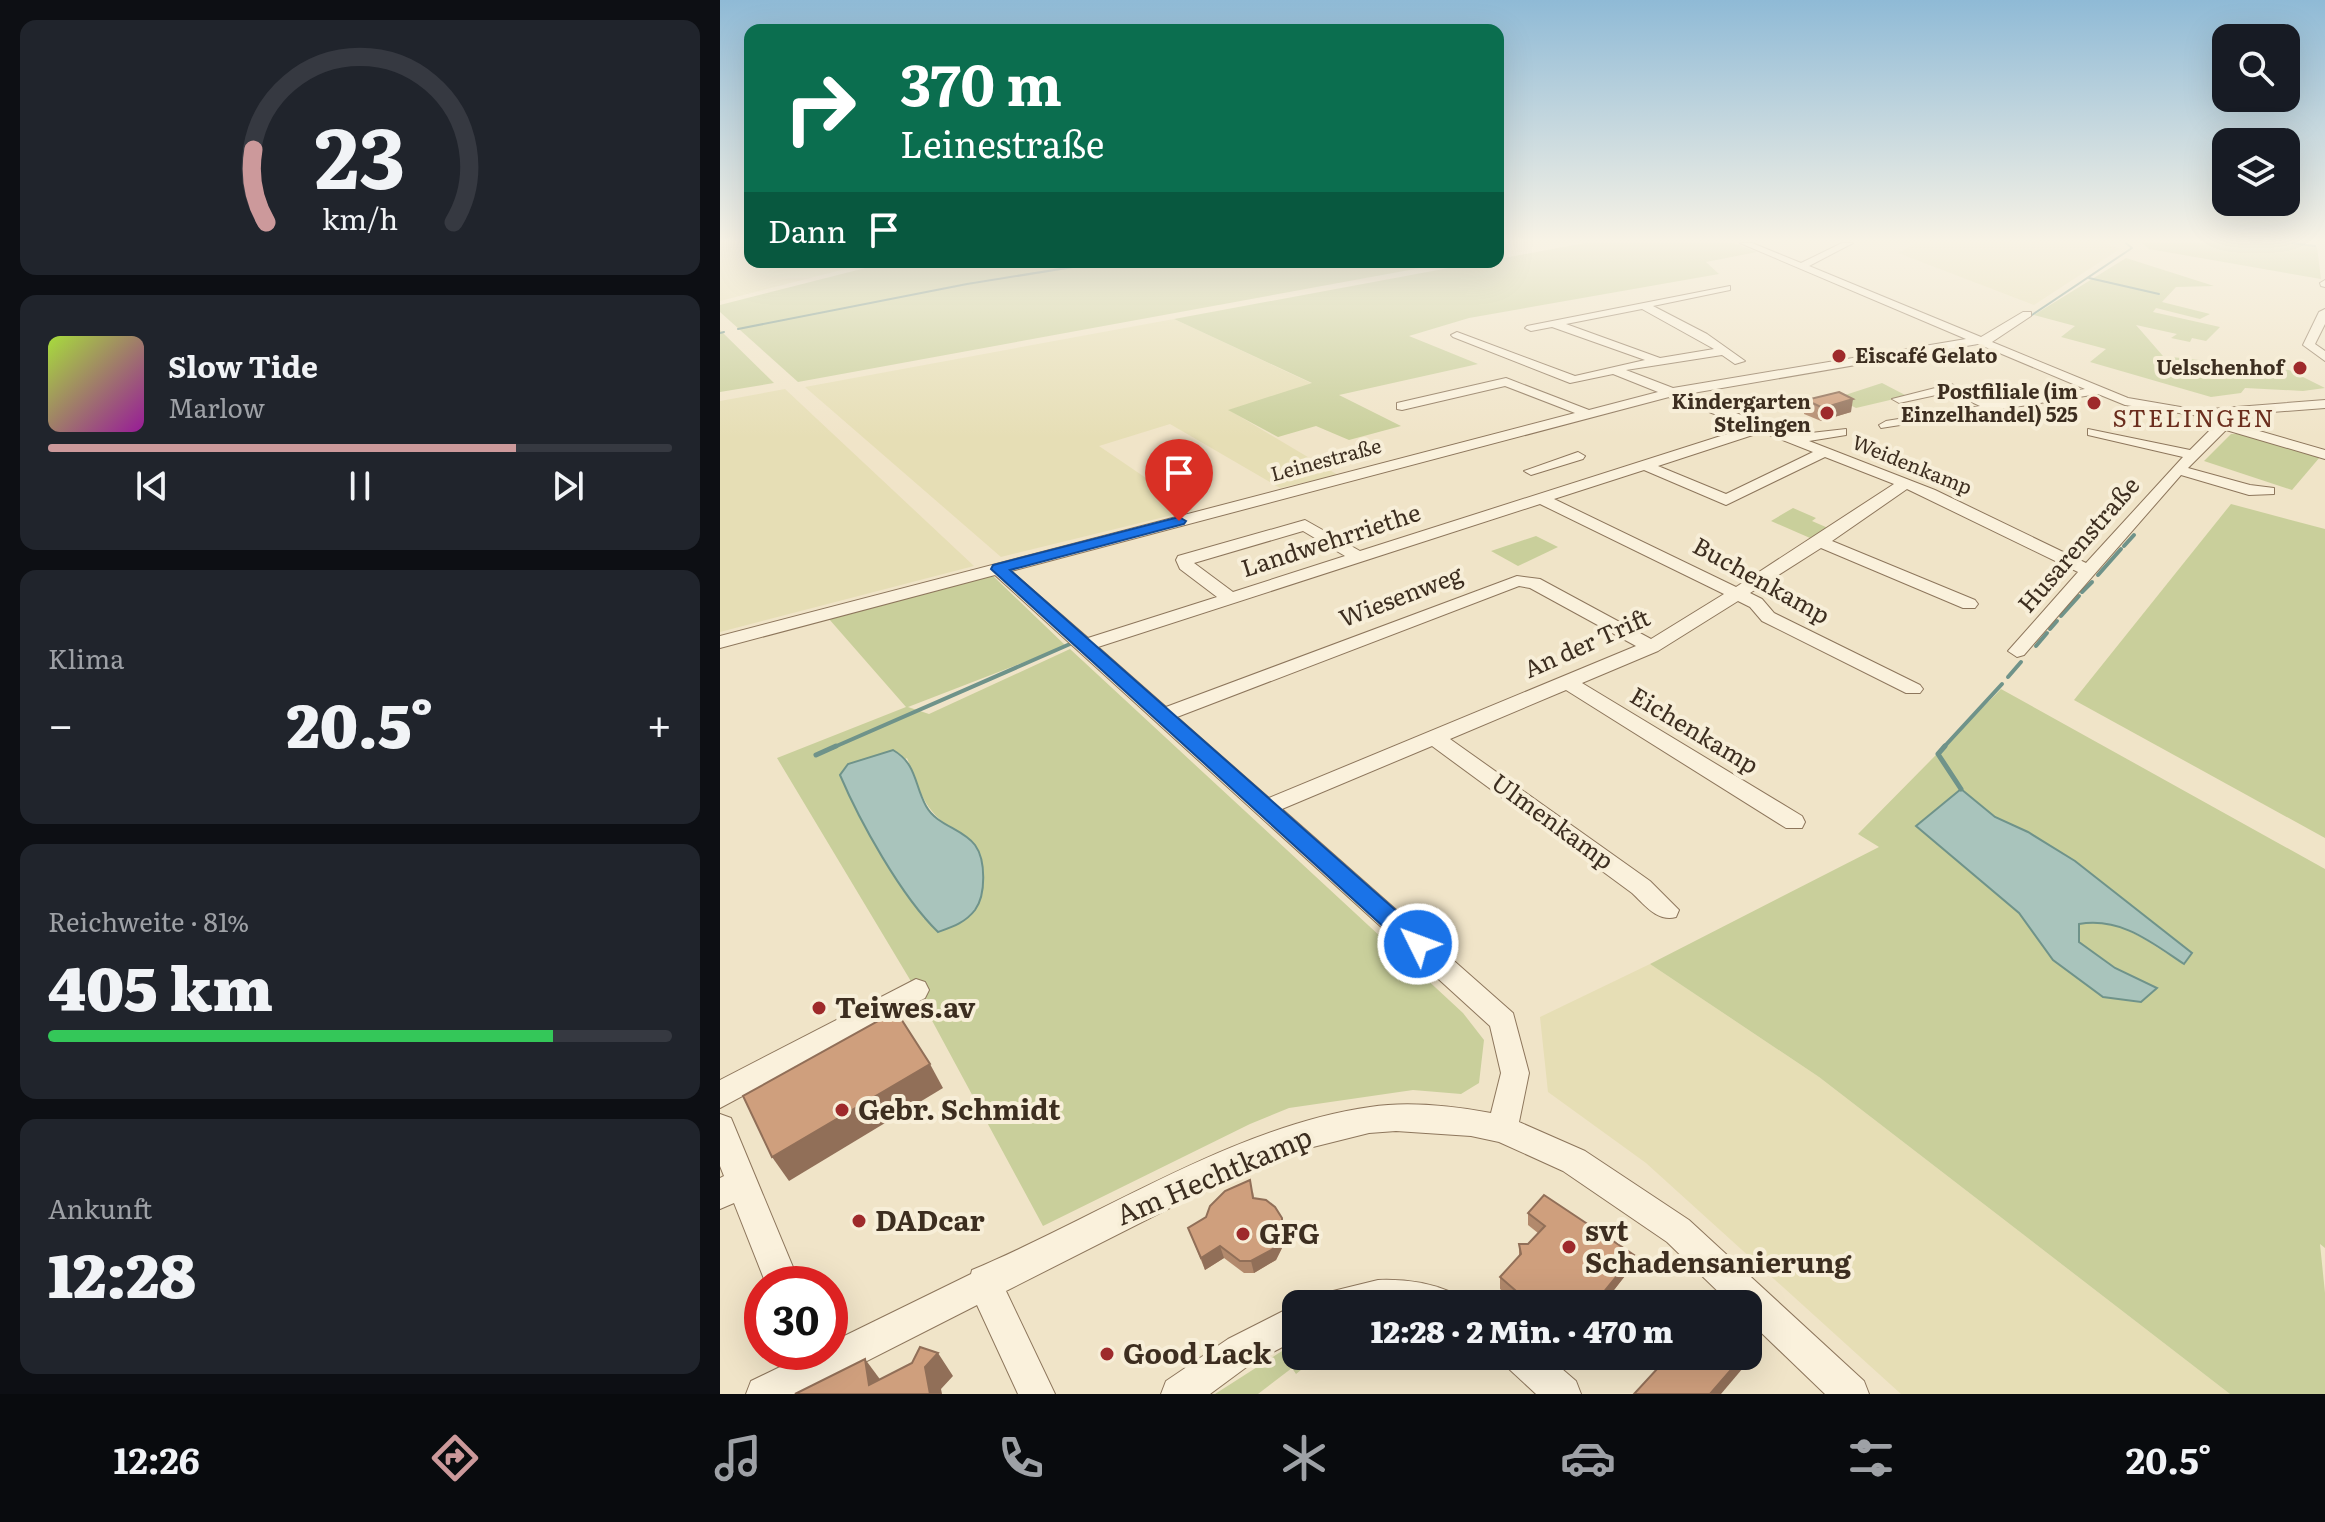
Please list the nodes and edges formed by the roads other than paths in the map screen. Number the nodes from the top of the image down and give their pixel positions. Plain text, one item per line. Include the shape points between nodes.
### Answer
1 (1640, 308) edge
2 (1648, 308) edge
3 (1900, 308) edge
4 (2325, 312) edge
5 (2027, 314) dead end
6 (1554, 324) junction
7 (1531, 328) dead end
8 (1457, 335) dead end
9 (1975, 340) junction
10 (1723, 351) junction
11 (2325, 357) edge
12 (1659, 361) junction
13 (1739, 361) dead end
14 (1614, 370) junction
15 (1976, 382) dead end
16 (1951, 388) junction
17 (2095, 391) junction
18 (1668, 393) junction
19 (1899, 399) dead end
20 (2325, 404) edge
21 (1402, 406) dead end
22 (1995, 408) junction
23 (1588, 414) junction
24 (2206, 414) junction
25 (1886, 425) dead end
26 (2223, 425) junction
27 (1761, 428) junction
28 (1841, 432) dead end
29 (2093, 432) dead end
30 (1789, 439) junction
31 (1823, 453) junction
32 (2194, 455) junction
33 (2325, 455) edge
34 (1578, 456) dead end
35 (1555, 463) junction
36 (1644, 465) junction
37 (2178, 470) junction
38 (1531, 471) dead end
39 (1593, 481) junction
40 (1905, 484) junction
41 (2269, 491) dead end
42 (1541, 499) junction
43 (1820, 542) junction
44 (1358, 557) junction
45 (999, 569) junction
46 (2089, 571) junction
47 (1737, 594) junction
48 (1230, 598) junction
49 (1969, 604) dead end
50 (720, 642) edge
51 (1083, 646) junction
52 (1651, 647) junction
53 (2017, 651) dead end
54 (1567, 682) junction
55 (1913, 689) dead end
56 (1163, 715) junction
57 (1435, 738) junction
58 (1267, 807) junction
59 (1794, 822) dead end
60 (1667, 910) dead end
61 (916, 990) dead end
62 (720, 1095) edge
63 (720, 1128) edge
64 (1502, 1129) junction
65 (731, 1189) edge
66 (773, 1266) edge
67 (984, 1282) junction
68 (1282, 1328) edge
69 (848, 1344) edge
70 (798, 1370) edge
71 (1536, 1370) edge
72 (764, 1394) edge
73 (1037, 1394) edge
74 (1179, 1394) edge
75 (1563, 1394) edge
76 (1851, 1394) edge

1 - 6 street
2 - 10 street
3 - 9 street
4 - 11 street via 2309,345
5 - 9 street via 1989,339
6 - 7 street
6 - 12 street
8 - 14 street via 1574,380
9 - 17 street
9 - 18 street, Leinestraße
10 - 12 street
10 - 13 street
12 - 14 street
14 - 18 street, Weidenkamp
15 - 16 street
16 - 19 street
16 - 22 street
17 - 22 street
17 - 24 street via 2134,404
18 - 23 street, Leinestraße
18 - 27 street, Weidenkamp
20 - 24 street
21 - 23 street via 1506,382
22 - 25 street
23 - 45 street, Leinestraße
24 - 26 street
26 - 32 street, Husarenstraße
26 - 33 street
27 - 30 street, Weidenkamp
27 - 36 street, Landwehrriethe
28 - 30 street
29 - 32 street
30 - 31 street, Weidenkamp
31 - 36 street via 1726,500
31 - 40 street, Weidenkamp
32 - 37 street, Husarenstraße
34 - 35 street
35 - 38 street
35 - 39 street
36 - 39 street, Landwehrriethe
37 - 41 street
37 - 46 street, Husarenstraße
39 - 42 street, Landwehrriethe
40 - 43 street, An der Trift
40 - 46 street, Weidenkamp
42 - 44 street, Landwehrriethe
42 - 47 street, Buchenkamp
43 - 47 street, An der Trift
43 - 49 street
44 - 48 street, Landwehrriethe
44 - 48 street via 1305,525 1184,560
45 - 50 street, Leinestraße
45 - 51 street
46 - 53 street, Husarenstraße
47 - 52 street, An der Trift
47 - 55 street, Buchenkamp via 1762,607 1768,617
48 - 51 street, Landwehrriethe
51 - 56 street
52 - 54 street, An der Trift
52 - 56 street, Wiesenweg via 1534,583 1517,581
54 - 57 street, An der Trift
54 - 59 street, Eichenkamp
56 - 58 street
57 - 58 street, An der Trift
57 - 60 street, Ulmenkamp
58 - 64 street via 1503,1021 1515,1073
61 - 62 street
63 - 65 street
64 - 67 street, Am Hechtkamp via 1396,1118 1309,1134 1186,1182
64 - 76 street, Am Hechtkamp via 1574,1161 1678,1231
65 - 66 street
67 - 69 street, Am Hechtkamp
67 - 73 street
68 - 74 street
70 - 72 street, Am Hechtkamp
71 - 75 street

